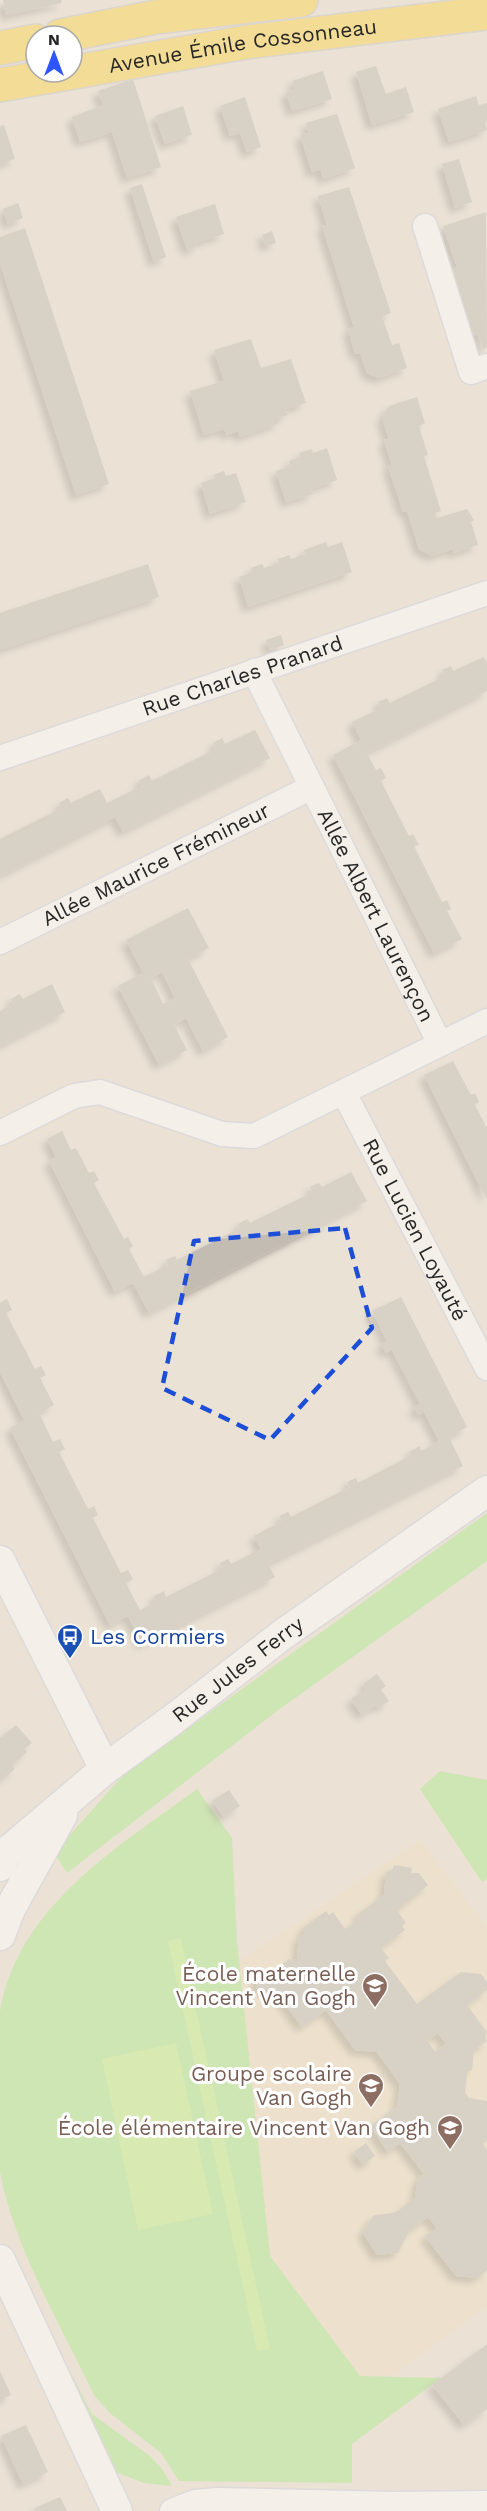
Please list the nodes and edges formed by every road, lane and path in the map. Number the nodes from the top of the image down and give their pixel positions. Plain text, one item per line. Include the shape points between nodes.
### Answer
1 (301, 0) edge
2 (487, 13) edge
3 (84, 31) edge
4 (24, 43) edge
5 (0, 48) edge
6 (0, 85) edge
7 (424, 226) dead end
8 (479, 369) edge
9 (487, 594) edge
10 (254, 671) junction
11 (0, 758) edge
12 (312, 787) junction
13 (0, 942) edge
14 (487, 1021) edge
15 (440, 1044) junction
16 (344, 1093) junction
17 (0, 1133) edge
18 (487, 1368) edge
19 (487, 1491) edge
20 (1, 1566) edge
21 (105, 1768) junction
22 (72, 1797) junction
23 (2, 1860) edge
24 (0, 1935) edge
25 (0, 2260) edge
26 (487, 2503) edge
27 (117, 2511) edge
28 (172, 2511) edge

1 - 3 main road, Avenue Émile Cossonneau via 156,17
2 - 6 main road, Avenue Émile Cossonneau via 247,42
4 - 5 main road
7 - 8 street
9 - 10 street, Rue Charles Pranard
10 - 11 street, Rue Charles Pranard
10 - 12 street, Allée Albert Laurençon
12 - 13 street, Allée Maurice Frémineur
12 - 15 street, Allée Albert Laurençon
14 - 15 street
15 - 16 street
16 - 17 street via 254,1136 222,1134 100,1092 74,1096
16 - 18 street, Rue Lucien Loyauté
19 - 21 street, Rue Jules Ferry via 282,1635
20 - 21 street
21 - 22 street, Rue Jules Ferry
22 - 23 street, Rue Jules Ferry
22 - 24 street via 10,1909
25 - 27 street
26 - 28 street via 218,2500 195,2502

